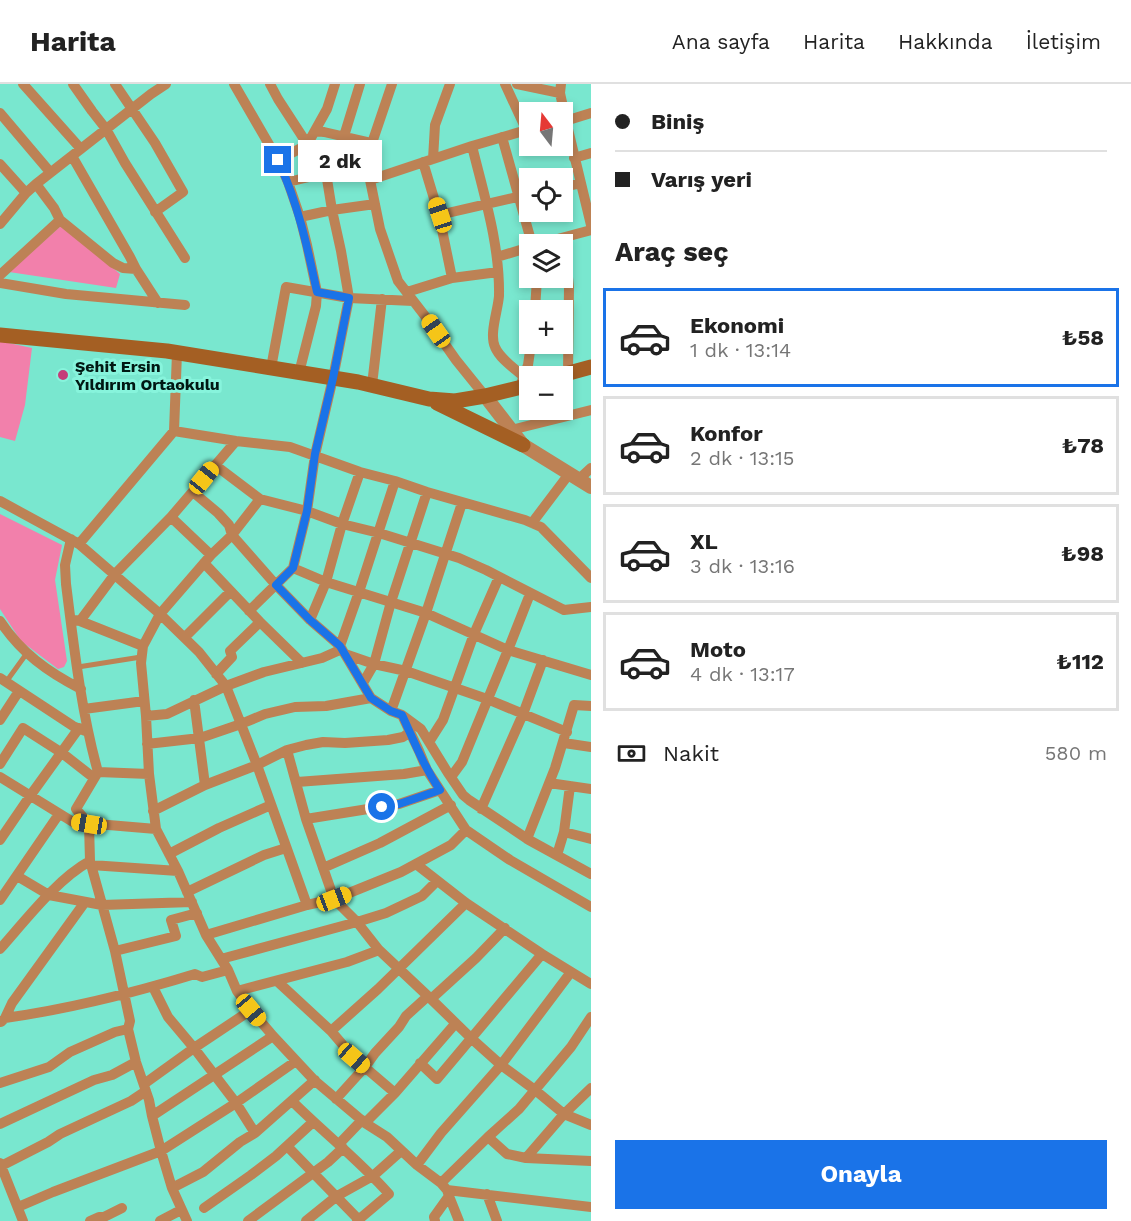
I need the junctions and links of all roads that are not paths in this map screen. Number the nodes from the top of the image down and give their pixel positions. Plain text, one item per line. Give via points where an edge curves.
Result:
1 (23, 84) edge
2 (73, 84) edge
3 (115, 84) edge
4 (166, 84) edge
5 (234, 84) edge
6 (270, 84) edge
7 (335, 84) edge
8 (360, 84) edge
9 (392, 84) edge
10 (450, 84) edge
11 (505, 84) edge
12 (517, 84) edge
13 (149, 89) edge
14 (560, 89) edge
15 (133, 109) junction
16 (519, 112) edge
17 (0, 113) edge
18 (591, 114) edge
19 (573, 119) edge
20 (106, 129) junction
21 (315, 131) junction
22 (519, 132) edge
23 (344, 137) junction
24 (502, 137) junction
25 (372, 143) junction
26 (307, 145) junction
27 (472, 146) junction
28 (77, 152) junction
29 (591, 153) edge
30 (573, 154) edge
31 (574, 158) junction
32 (278, 160) junction
33 (428, 160) junction
34 (0, 164) edge
35 (50, 172) junction
36 (329, 173) junction
37 (370, 176) junction
38 (288, 182) junction
39 (36, 184) junction
40 (585, 188) edge
41 (26, 193) junction
42 (518, 196) junction
43 (375, 204) junction
44 (486, 205) junction
45 (332, 210) junction
46 (155, 212) junction
47 (440, 215) junction
48 (300, 217) junction
49 (60, 220) junction
50 (0, 223) edge
51 (591, 225) edge
52 (591, 230) edge
53 (528, 234) edge
54 (573, 235) edge
55 (519, 250) edge
56 (497, 257) junction
57 (185, 258) dead end
58 (136, 269) junction
59 (498, 272) junction
60 (0, 275) edge
61 (452, 278) junction
62 (0, 283) edge
63 (569, 288) edge
64 (317, 292) junction
65 (410, 296) junction
66 (349, 298) junction
67 (382, 299) junction
68 (158, 303) junction
69 (185, 305) dead end
70 (2, 333) edge
71 (177, 353) junction
72 (564, 366) edge
73 (591, 367) edge
74 (271, 368) junction
75 (573, 372) edge
76 (299, 373) junction
77 (519, 377) edge
78 (333, 378) junction
79 (519, 385) edge
80 (372, 386) junction
81 (485, 396) junction
82 (429, 399) junction
83 (591, 410) edge
84 (511, 430) junction
85 (174, 431) junction
86 (236, 441) junction
87 (523, 445) junction
88 (315, 454) junction
89 (215, 465) junction
90 (591, 468) edge
91 (360, 472) junction
92 (573, 477) junction
93 (396, 481) junction
94 (591, 487) edge
95 (193, 492) junction
96 (427, 492) junction
97 (260, 499) junction
98 (0, 501) edge
99 (462, 503) junction
100 (307, 511) junction
101 (171, 517) junction
102 (342, 524) junction
103 (532, 524) junction
104 (379, 533) junction
105 (232, 536) junction
106 (75, 541) junction
107 (411, 543) junction
108 (444, 554) junction
109 (207, 559) junction
110 (293, 568) junction
111 (115, 574) junction
112 (499, 577) junction
113 (591, 578) edge
114 (326, 582) junction
115 (276, 585) junction
116 (230, 592) junction
117 (359, 592) junction
118 (530, 594) junction
119 (391, 602) junction
120 (591, 607) edge
121 (249, 611) junction
122 (426, 613) junction
123 (160, 614) junction
124 (75, 620) junction
125 (310, 620) junction
126 (0, 621) edge
127 (260, 622) junction
128 (474, 634) junction
129 (184, 638) junction
130 (342, 650) junction
131 (508, 650) junction
132 (142, 651) junction
133 (27, 653) junction
134 (543, 660) junction
135 (302, 663) junction
136 (374, 664) junction
137 (78, 667) junction
138 (406, 671) junction
139 (216, 674) junction
140 (591, 675) edge
141 (3, 680) edge
142 (363, 683) junction
143 (226, 686) junction
144 (455, 688) junction
145 (81, 689) junction
146 (19, 691) junction
147 (371, 698) junction
148 (488, 699) junction
149 (194, 700) junction
150 (144, 701) junction
151 (591, 706) edge
152 (84, 709) junction
153 (396, 713) junction
154 (523, 714) junction
155 (146, 716) junction
156 (0, 720) edge
157 (241, 724) junction
158 (84, 730) junction
159 (410, 732) junction
160 (565, 737) junction
161 (200, 738) junction
162 (429, 742) junction
163 (147, 744) junction
164 (591, 747) edge
165 (286, 750) junction
166 (62, 753) junction
167 (0, 764) edge
168 (257, 765) junction
169 (427, 770) junction
170 (149, 774) junction
171 (96, 775) junction
172 (0, 777) edge
173 (451, 777) junction
174 (297, 782) junction
175 (549, 783) junction
176 (205, 785) junction
177 (570, 786) junction
178 (591, 789) edge
179 (440, 790) junction
180 (30, 796) junction
181 (271, 804) junction
182 (451, 805) junction
183 (478, 807) junction
184 (153, 811) junction
185 (59, 814) junction
186 (306, 819) junction
187 (89, 824) junction
188 (464, 826) junction
189 (156, 829) junction
190 (564, 832) junction
191 (527, 838) junction
192 (591, 839) edge
193 (0, 840) edge
194 (286, 848) junction
195 (169, 854) junction
196 (557, 855) junction
197 (90, 863) junction
198 (416, 864) junction
199 (323, 868) junction
200 (178, 870) junction
201 (591, 874) edge
202 (16, 876) junction
203 (437, 881) junction
204 (187, 892) junction
205 (49, 895) junction
206 (334, 899) junction
207 (0, 900) edge
208 (85, 902) junction
209 (192, 902) junction
210 (466, 903) junction
211 (102, 904) junction
212 (307, 905) junction
213 (591, 907) edge
214 (196, 913) junction
215 (357, 922) junction
216 (505, 928) junction
217 (206, 935) junction
218 (0, 949) edge
219 (379, 950) junction
220 (115, 951) junction
221 (543, 954) junction
222 (221, 959) junction
223 (398, 969) junction
224 (228, 970) junction
225 (571, 972) junction
226 (277, 981) junction
227 (591, 984) edge
228 (153, 987) junction
229 (237, 992) junction
230 (124, 994) junction
231 (430, 998) junction
232 (251, 1010) junction
233 (591, 1017) edge
234 (3, 1020) edge
235 (455, 1024) junction
236 (128, 1029) junction
237 (331, 1031) junction
238 (273, 1036) junction
239 (471, 1039) junction
240 (194, 1048) junction
241 (296, 1061) junction
242 (136, 1062) junction
243 (420, 1063) junction
244 (501, 1065) junction
245 (365, 1067) junction
246 (215, 1075) junction
247 (315, 1080) junction
248 (0, 1083) edge
249 (145, 1088) junction
250 (591, 1088) edge
251 (535, 1090) junction
252 (395, 1093) junction
253 (336, 1099) junction
254 (292, 1101) junction
255 (236, 1103) junction
256 (564, 1114) junction
257 (152, 1116) junction
258 (364, 1121) junction
259 (313, 1122) junction
260 (0, 1124) edge
261 (591, 1125) edge
262 (255, 1133) junction
263 (488, 1137) junction
264 (287, 1146) junction
265 (341, 1146) junction
266 (161, 1151) junction
267 (401, 1151) junction
268 (526, 1158) junction
269 (591, 1161) edge
270 (1, 1164) edge
271 (417, 1165) junction
272 (314, 1173) junction
273 (373, 1176) junction
274 (172, 1188) junction
275 (446, 1190) junction
276 (487, 1194) junction
277 (337, 1196) junction
278 (18, 1207) junction
279 (591, 1207) edge
280 (122, 1208) dead end
281 (204, 1208) dead end
282 (181, 1209) junction
283 (358, 1220) edge
284 (23, 1221) edge
285 (90, 1221) edge
286 (160, 1221) edge
287 (187, 1221) edge
288 (248, 1221) edge
289 (306, 1221) edge
290 (435, 1221) edge
291 (459, 1221) edge
292 (497, 1221) edge

1 - 28 street
2 - 20 street
3 - 15 street
4 - 13 street
5 - 32 street
6 - 26 street
7 - 21 street
8 - 23 street
9 - 25 street
10 - 33 street via 435,125
11 - 16 street
12 - 14 street
13 - 15 street
15 - 20 street
15 - 46 street via 183,192
17 - 35 street
18 - 19 street
20 - 28 street
20 - 46 street
21 - 23 street
21 - 26 street
22 - 24 street
23 - 25 street
23 - 36 street
24 - 27 street
24 - 42 street
25 - 37 street
26 - 32 street
26 - 36 street
27 - 33 street
27 - 44 street
28 - 35 street
28 - 58 street
29 - 31 street
30 - 31 street
31 - 40 street
32 - 38 street
33 - 37 street
33 - 47 street
34 - 41 street
35 - 39 street
36 - 37 street
36 - 38 street
36 - 45 street
37 - 43 street
38 - 48 street
39 - 41 street
39 - 49 street
40 - 51 street
41 - 50 street
42 - 44 street
42 - 53 street
43 - 45 street
43 - 65 street via 392,266
44 - 47 street
44 - 56 street
45 - 48 street
45 - 66 street
46 - 57 street
47 - 61 street
48 - 64 street
49 - 58 street via 113,263
49 - 60 street
52 - 54 street
55 - 56 street
56 - 59 street
58 - 68 street
59 - 61 street
59 - 77 street via 495,348
61 - 65 street
62 - 68 street
63 - 72 street
64 - 66 street
64 - 74 street via 286,286
64 - 76 street
65 - 67 street
65 - 81 street
66 - 67 street
66 - 78 street
67 - 80 street
68 - 69 street
70 - 71 main road
71 - 74 main road
71 - 85 street
73 - 75 main road
74 - 76 main road
76 - 78 main road
78 - 80 main road
78 - 88 street
79 - 81 main road
80 - 82 main road
81 - 82 main road via 455,401
81 - 84 street
82 - 87 main road
83 - 84 street
84 - 87 street
85 - 86 street
85 - 106 street
86 - 88 street
86 - 89 street
87 - 92 street
88 - 91 street
88 - 100 street
89 - 95 street
89 - 97 street
90 - 92 street
91 - 93 street
91 - 102 street
92 - 94 street
92 - 103 street
93 - 96 street
93 - 104 street
95 - 101 street
95 - 105 street via 229,525
96 - 99 street
96 - 107 street
97 - 100 street
97 - 105 street
98 - 106 street
99 - 103 street
99 - 108 street
100 - 102 street
100 - 110 street
101 - 109 street
101 - 111 street
102 - 104 street
102 - 114 street
103 - 113 street via 541,527
104 - 107 street
104 - 117 street
105 - 109 street
105 - 115 street
106 - 111 street
106 - 124 street via 65,565
107 - 108 street
107 - 119 street
108 - 112 street
108 - 122 street
109 - 116 street
109 - 123 street
110 - 114 street
110 - 115 street
111 - 123 street
111 - 124 street
112 - 118 street
112 - 128 street
114 - 117 street
114 - 125 street
115 - 121 street
115 - 125 street
116 - 121 street
116 - 129 street
117 - 119 street
117 - 130 street
118 - 120 street via 564,610
118 - 131 street
119 - 122 street
119 - 136 street
121 - 127 street
122 - 128 street
122 - 138 street
123 - 129 street
123 - 132 street
124 - 132 street
124 - 137 street
125 - 130 street
126 - 133 street
127 - 135 street
127 - 139 street via 230,651 232,657
128 - 131 street
128 - 144 street
129 - 139 street
130 - 135 street
130 - 136 street
130 - 142 street
131 - 134 street
131 - 148 street
132 - 137 lane
132 - 150 street
133 - 141 lane
133 - 145 street via 56,676
134 - 140 street
134 - 154 street
135 - 143 street
136 - 138 street
136 - 142 street
137 - 145 street
138 - 144 street
138 - 153 street
139 - 143 street
141 - 146 street
142 - 147 street
143 - 149 street
143 - 157 street
144 - 148 street
144 - 162 street via 443,720
145 - 152 street
146 - 156 street
146 - 158 street
147 - 153 street
147 - 157 street via 326,706 296,706
148 - 154 street
148 - 173 street via 462,762
149 - 155 street via 167,714
149 - 161 street
150 - 152 street
150 - 155 street
151 - 160 street via 574,705
152 - 158 street
153 - 159 street
153 - 162 street via 421,729
154 - 160 street
154 - 183 street
155 - 163 street
157 - 161 street
157 - 168 street
158 - 166 street
158 - 171 street
159 - 165 street via 388,740 323,742
159 - 169 street
160 - 164 street
160 - 175 street
161 - 163 street
161 - 176 street
162 - 173 street
163 - 170 street
165 - 168 street
165 - 174 street
166 - 167 street via 23,728
166 - 171 street
166 - 180 street
168 - 176 street
168 - 181 street
169 - 174 street
169 - 179 street
170 - 171 street
170 - 184 street
171 - 187 street via 76,809
172 - 180 street
173 - 183 street via 463,795
174 - 186 street
175 - 177 street
175 - 191 street
176 - 184 street
177 - 178 street
177 - 190 street
179 - 182 street
179 - 186 street via 399,804
180 - 185 street
180 - 193 street
181 - 194 street
181 - 195 street
182 - 188 street
182 - 199 street
183 - 188 street
183 - 191 street
184 - 189 street
185 - 187 street
185 - 202 street
186 - 199 street
187 - 189 street
187 - 197 street
188 - 198 street via 451,845
188 - 213 street via 510,860
189 - 195 street
190 - 192 street
190 - 196 street
191 - 196 street
194 - 204 street
194 - 212 street
195 - 200 street
196 - 201 street
197 - 200 street
197 - 205 street via 80,866
197 - 211 street
198 - 203 street
198 - 206 street
199 - 206 street
200 - 204 street
202 - 205 street
202 - 207 street
203 - 210 street
203 - 215 street via 422,896
204 - 209 street
205 - 208 street
205 - 218 street
206 - 212 street
206 - 215 street
208 - 211 street
208 - 234 street
209 - 211 street
209 - 214 street
210 - 216 street
210 - 223 street
211 - 220 street
212 - 217 street
214 - 217 street
214 - 220 street via 171,920 176,936
215 - 219 street
215 - 222 street
216 - 221 street
216 - 231 street
217 - 222 street
219 - 223 street
219 - 226 street
220 - 230 street
221 - 225 street
221 - 239 street
222 - 224 street
223 - 231 street
223 - 237 street
224 - 228 street
224 - 229 street
225 - 227 street
225 - 244 street
226 - 229 street
226 - 237 street
228 - 230 street
228 - 240 street via 168,1017
229 - 232 street
230 - 234 street
230 - 236 street
231 - 235 street
231 - 245 street via 406,1016
232 - 238 street
232 - 240 street
233 - 251 street
235 - 239 street
235 - 243 street
236 - 242 street
236 - 248 street via 70,1052 49,1067
237 - 245 street
238 - 241 street
238 - 246 street
239 - 243 street via 437,1079
239 - 244 street
240 - 246 street
240 - 249 street
241 - 247 street
241 - 255 street
242 - 249 street
242 - 260 street
243 - 252 street
244 - 251 street
244 - 271 street
245 - 252 street
245 - 253 street
246 - 255 street
246 - 257 street
247 - 253 street
247 - 254 street
249 - 257 street
249 - 270 street via 131,1101
250 - 256 street
251 - 256 street
251 - 263 street
252 - 258 street
253 - 258 street
254 - 259 street
254 - 262 street
255 - 262 street
255 - 266 street
256 - 261 street
256 - 268 street
257 - 266 street
258 - 265 street
258 - 267 street
259 - 264 street
259 - 265 street
262 - 274 street via 203,1172
263 - 268 street via 507,1154
263 - 275 street
264 - 272 street
264 - 281 street
265 - 272 street
265 - 273 street
266 - 274 street
266 - 278 street
267 - 271 street
267 - 273 street
268 - 269 street
270 - 278 street
271 - 275 street
272 - 277 street
272 - 288 street
273 - 277 street
273 - 283 street via 388,1194
274 - 282 street
275 - 276 street
275 - 290 street
275 - 291 street
276 - 279 street
276 - 292 street
277 - 283 street
277 - 289 street
278 - 284 street
280 - 285 street
282 - 286 street
282 - 287 street

